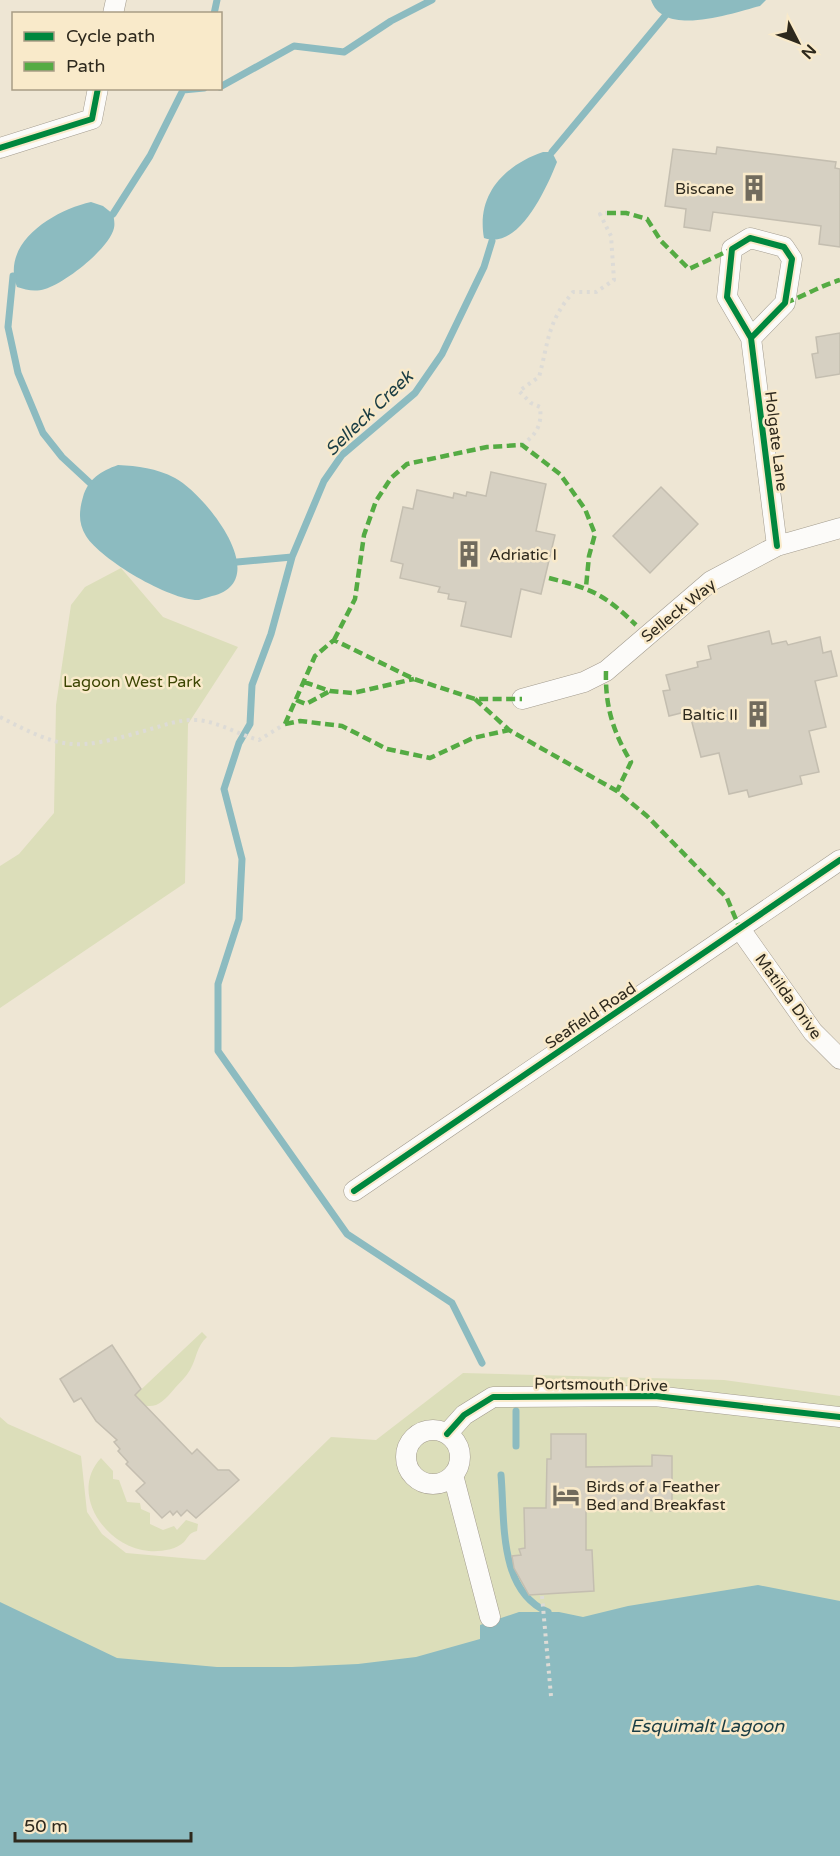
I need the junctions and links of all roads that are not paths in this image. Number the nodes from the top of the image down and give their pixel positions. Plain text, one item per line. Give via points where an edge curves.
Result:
1 (98, 90) edge
2 (0, 148) edge
3 (751, 338) junction
4 (840, 528) edge
5 (777, 546) junction
6 (522, 699) dead end
7 (840, 860) edge
8 (740, 929) junction
9 (840, 1059) edge
10 (354, 1191) dead end
11 (840, 1417) edge
12 (447, 1434) junction
13 (453, 1475) junction
14 (490, 1617) dead end

1 - 2 street via 92,119
3 - 3 street, Holgate Lane via 785,303 792,259 784,247 750,238 732,249 727,297
3 - 5 street, Holgate Lane
4 - 5 street, Selleck Way
5 - 6 street, Selleck Way via 711,580 606,671 584,682
7 - 8 street, Seafield Road
8 - 9 street, Matilda Drive via 813,1032
8 - 10 street, Seafield Road
11 - 12 street, Portsmouth Drive via 655,1396 493,1397 464,1415
12 - 13 street via 460,1453
12 - 13 street via 433,1430 420,1434 410,1444 406,1458 414,1477 427,1484 441,1483
13 - 14 street

